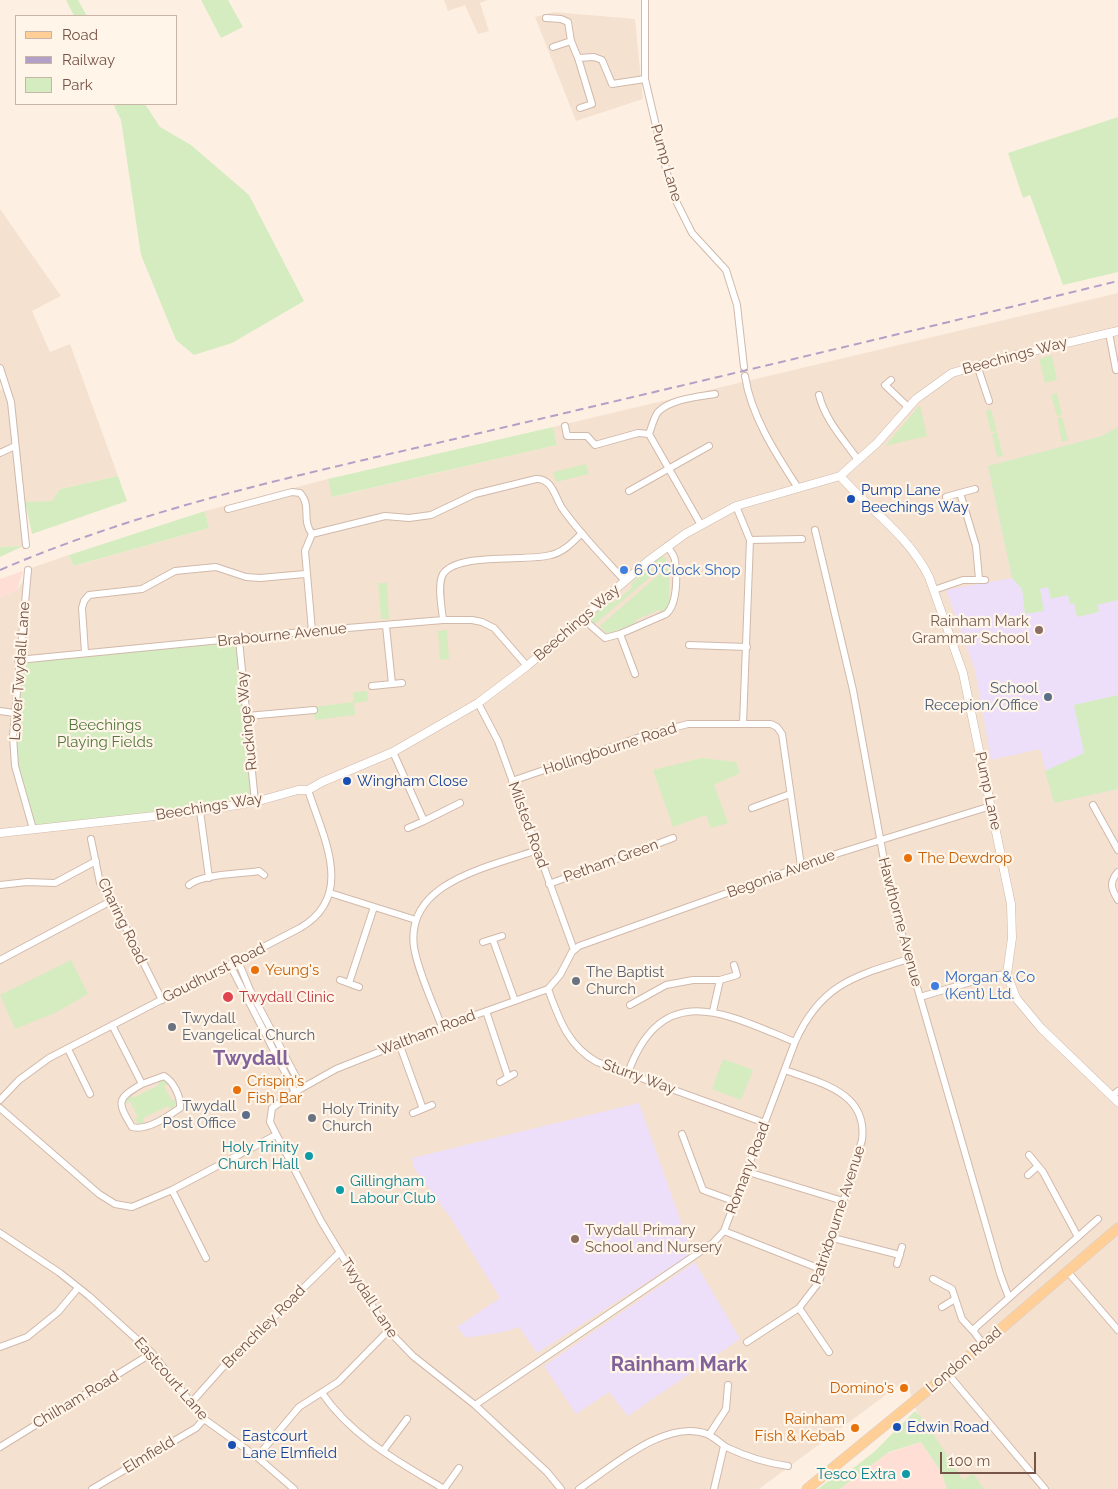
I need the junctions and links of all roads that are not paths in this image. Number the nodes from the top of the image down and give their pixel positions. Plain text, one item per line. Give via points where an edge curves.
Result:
1 (645, 0) edge
2 (546, 18) dead end
3 (570, 40) junction
4 (553, 47) dead end
5 (578, 58) junction
6 (645, 78) junction
7 (580, 108) dead end
8 (1118, 331) edge
9 (1108, 333) junction
10 (977, 365) junction
11 (0, 368) edge
12 (744, 368) dead end
13 (1116, 370) dead end
14 (745, 376) dead end
15 (891, 380) dead end
16 (715, 394) dead end
17 (819, 395) dead end
18 (989, 401) dead end
19 (908, 407) junction
20 (566, 426) dead end
21 (649, 434) junction
22 (16, 446) junction
23 (709, 446) dead end
24 (0, 452) edge
25 (858, 460) junction
26 (668, 468) junction
27 (840, 476) junction
28 (798, 488) junction
29 (976, 489) dead end
30 (629, 491) dead end
31 (960, 493) junction
32 (946, 497) dead end
33 (736, 506) junction
34 (228, 509) dead end
35 (701, 525) junction
36 (815, 530) dead end
37 (582, 533) junction
38 (312, 534) junction
39 (817, 539) junction
40 (750, 540) junction
41 (26, 545) dead end
42 (667, 546) junction
43 (28, 570) dead end
44 (305, 574) junction
45 (625, 581) junction
46 (934, 590) junction
47 (582, 618) junction
48 (443, 620) junction
49 (386, 626) junction
50 (312, 631) junction
51 (620, 634) junction
52 (239, 640) junction
53 (690, 645) dead end
54 (747, 647) junction
55 (85, 653) junction
56 (18, 660) junction
57 (527, 666) junction
58 (635, 674) dead end
59 (402, 683) dead end
60 (392, 684) junction
61 (372, 686) dead end
62 (478, 703) junction
63 (314, 710) dead end
64 (0, 711) edge
65 (14, 714) junction
66 (246, 716) junction
67 (744, 724) junction
68 (392, 752) junction
69 (512, 780) junction
70 (308, 790) junction
71 (790, 794) junction
72 (255, 802) junction
73 (460, 804) dead end
74 (1093, 805) dead end
75 (991, 806) junction
76 (752, 808) dead end
77 (200, 811) junction
78 (424, 821) junction
79 (408, 828) dead end
80 (33, 830) junction
81 (0, 833) edge
82 (673, 838) dead end
83 (91, 839) dead end
84 (880, 841) junction
85 (537, 850) junction
86 (1118, 850) edge
87 (96, 861) junction
88 (801, 866) junction
89 (1118, 872) edge
90 (264, 875) dead end
91 (209, 878) junction
92 (549, 884) junction
93 (0, 885) edge
94 (190, 885) dead end
95 (330, 893) junction
96 (1118, 900) edge
97 (110, 901) junction
98 (374, 908) junction
99 (416, 920) junction
100 (502, 936) dead end
101 (492, 940) junction
102 (483, 942) dead end
103 (574, 950) junction
104 (909, 959) junction
105 (0, 960) edge
106 (238, 960) junction
107 (230, 965) junction
108 (734, 965) dead end
109 (1007, 974) junction
110 (340, 980) dead end
111 (720, 980) junction
112 (349, 983) junction
113 (359, 987) dead end
114 (548, 989) junction
115 (920, 997) junction
116 (162, 1000) junction
117 (515, 1001) junction
118 (630, 1005) dead end
119 (486, 1011) junction
120 (713, 1012) junction
121 (112, 1025) junction
122 (442, 1027) junction
123 (795, 1042) junction
124 (399, 1043) junction
125 (68, 1049) junction
126 (785, 1070) junction
127 (628, 1073) junction
128 (500, 1082) dead end
129 (142, 1084) junction
130 (302, 1088) junction
131 (295, 1092) junction
132 (90, 1094) dead end
133 (1116, 1096) edge
134 (0, 1100) edge
135 (432, 1105) dead end
136 (0, 1108) edge
137 (423, 1109) junction
138 (270, 1111) joint
139 (413, 1113) dead end
140 (765, 1124) junction
141 (682, 1134) dead end
142 (276, 1135) junction
143 (1029, 1155) dead end
144 (1038, 1166) junction
145 (748, 1172) junction
146 (1028, 1175) dead end
147 (172, 1190) junction
148 (843, 1201) junction
149 (736, 1202) junction
150 (1098, 1219) dead end
151 (1118, 1228) edge
152 (724, 1231) junction
153 (0, 1233) edge
154 (1078, 1237) junction
155 (832, 1238) junction
156 (902, 1247) dead end
157 (340, 1252) junction
158 (900, 1255) junction
159 (206, 1258) dead end
160 (898, 1264) dead end
161 (823, 1270) junction
162 (1067, 1270) junction
163 (933, 1279) dead end
164 (78, 1288) junction
165 (1009, 1298) junction
166 (955, 1299) junction
167 (942, 1307) dead end
168 (800, 1308) junction
169 (1118, 1330) edge
170 (388, 1331) junction
171 (973, 1331) junction
172 (747, 1342) dead end
173 (983, 1344) junction
174 (0, 1347) edge
175 (829, 1352) dead end
176 (152, 1353) junction
177 (948, 1374) junction
178 (728, 1385) dead end
179 (322, 1393) junction
180 (190, 1404) junction
181 (474, 1404) junction
182 (204, 1419) junction
183 (407, 1419) dead end
184 (709, 1435) junction
185 (724, 1446) junction
186 (0, 1447) edge
187 (383, 1451) junction
188 (257, 1457) junction
189 (788, 1466) dead end
190 (459, 1468) dead end
191 (291, 1488) edge
192 (447, 1488) edge
193 (92, 1489) edge
194 (561, 1489) edge
195 (579, 1489) edge
196 (714, 1489) edge
197 (807, 1489) edge
198 (1045, 1489) edge

1 - 6 street, Pump Lane
2 - 3 street via 568,22
3 - 4 street
3 - 5 street
5 - 6 street via 602,60 612,84
5 - 7 street via 592,104
6 - 12 street, Pump Lane via 675,199 692,233 726,270 733,287
8 - 9 street, Beechings Way
9 - 10 street, Beechings Way
9 - 13 street
10 - 18 street
10 - 19 street, Beechings Way via 938,381
11 - 22 street via 11,402
14 - 28 street via 748,392 768,438
15 - 19 street via 885,385
16 - 21 street via 677,402 663,409 656,415
17 - 25 street via 830,420
19 - 25 street, Beechings Way
20 - 21 street via 567,436 587,436 595,445 638,433
21 - 26 street
22 - 24 street
22 - 41 street
23 - 26 street
25 - 27 street, Beechings Way
26 - 30 street
26 - 35 street
27 - 28 street, Beechings Way
27 - 46 street, Pump Lane via 913,550
28 - 33 street, Beechings Way
29 - 31 street
31 - 32 street
31 - 46 street via 982,579 963,580
33 - 35 street, Beechings Way
33 - 40 street
34 - 38 street via 292,492 300,493 305,499 306,522
35 - 42 street, Beechings Way
36 - 39 street, Hawthorne Avenue
37 - 38 street via 558,502 551,486 540,479 479,493 431,515 409,518 385,516
37 - 45 street
37 - 48 street via 553,555 488,558 447,570 441,584
38 - 44 street via 305,551
39 - 40 street
39 - 84 street, Hawthorne Avenue via 853,690
40 - 54 street
42 - 45 street, Beechings Way
42 - 51 street via 675,559 675,602 672,609
43 - 56 street, Lower Twydall Lane
44 - 50 street
44 - 55 street via 246,577 216,567 175,571 142,589 89,595 82,608
45 - 47 street, Beechings Way
46 - 75 street, Pump Lane via 963,673
47 - 51 street via 604,638
47 - 57 street, Beechings Way
48 - 49 street, Brabourne Avenue
48 - 57 street, Brabourne Avenue via 482,622 501,635
49 - 50 street, Brabourne Avenue
49 - 60 street
50 - 52 street, Brabourne Avenue
51 - 58 street
52 - 55 street, Brabourne Avenue
52 - 66 street, Ruckinge Way
53 - 54 street
54 - 67 street
55 - 56 street, Brabourne Avenue
56 - 65 street, Lower Twydall Lane
57 - 62 street, Beechings Way
59 - 60 street
60 - 61 street
62 - 68 street, Beechings Way
62 - 69 street, Milsted Road via 493,729
63 - 66 street
64 - 65 street
65 - 80 street, Lower Twydall Lane via 15,766
66 - 72 street, Ruckinge Way
67 - 69 street, Hollingbourne Road via 688,724 646,734
67 - 71 street, Hollingbourne Road via 771,724 780,731
68 - 70 street, Beechings Way
68 - 78 street
69 - 85 street, Milsted Road
70 - 72 street, Beechings Way
70 - 95 street, Goudhurst Road via 332,868
71 - 76 street
71 - 88 street, Hollingbourne Road
72 - 77 street, Beechings Way
73 - 78 street
74 - 86 street
75 - 84 street, Begonia Avenue
75 - 109 street, Pump Lane via 1012,910 1011,958
77 - 80 street, Beechings Way
77 - 91 street
78 - 79 street
80 - 81 street, Beechings Way
82 - 92 street, Petham Green
83 - 87 street, Charing Road
84 - 88 street, Begonia Avenue
84 - 104 street, Hawthorne Avenue via 888,889
85 - 92 street, Milsted Road
85 - 99 street via 448,883 434,893
87 - 93 street via 55,882
87 - 97 street, Charing Road via 100,883
88 - 103 street, Begonia Avenue
89 - 96 street via 1111,886
90 - 91 street via 259,872
91 - 94 street
92 - 103 street, Milsted Road
95 - 98 street
95 - 106 street, Goudhurst Road via 309,922
97 - 105 street
97 - 116 street, Charing Road via 122,918
98 - 99 street
98 - 112 street
99 - 122 street via 415,948
100 - 101 street
101 - 102 street
101 - 117 street
103 - 114 street
104 - 115 street, Hawthorne Avenue
104 - 123 street, Romany Road via 855,976 834,988 808,1015
106 - 107 street, Goudhurst Road
106 - 130 street via 250,990
107 - 116 street, Goudhurst Road
107 - 131 street
108 - 111 street via 737,975
109 - 115 street
109 - 133 street via 1016,998 1029,1016
110 - 112 street
111 - 118 street via 666,985
111 - 120 street
112 - 113 street
114 - 117 street, Waltham Road
114 - 127 street, Sturry Way via 564,1030 576,1047 597,1062
115 - 165 street, Hawthorne Avenue
116 - 121 street, Goudhurst Road
117 - 119 street, Waltham Road
119 - 122 street, Waltham Road
119 - 128 street via 511,1076
120 - 123 street
120 - 127 street via 694,1010 661,1023 642,1042
121 - 125 street, Goudhurst Road
121 - 129 street
122 - 124 street, Waltham Road
123 - 126 street, Romany Road
124 - 130 street, Waltham Road via 336,1069
124 - 137 street
125 - 132 street
125 - 134 street, Goudhurst Road via 33,1068
126 - 140 street, Romany Road
126 - 148 street, Patrixbourne Avenue via 832,1088 846,1096 858,1110 862,1140
127 - 140 street, Sturry Way
129 - 129 street via 159,1076 170,1079 179,1097 180,1108 139,1129 132,1127 120,1100
130 - 131 street, Waltham Road
131 - 138 street, Waltham Road
135 - 137 street
136 - 147 street via 114,1204 132,1207
137 - 139 street
138 - 142 street, Twydall Lane via 270,1122
140 - 145 street, Romany Road
141 - 149 street via 703,1190
142 - 147 street
142 - 157 street, Twydall Lane
143 - 144 street
144 - 146 street
144 - 154 street
145 - 148 street
145 - 149 street, Romany Road
147 - 159 street
148 - 155 street, Patrixbourne Avenue
149 - 152 street, Romany Road
150 - 154 street
151 - 162 main road, London Road
152 - 161 street
152 - 181 street, Romany Road via 706,1249
153 - 164 street, Eastcourt Lane
154 - 165 street
155 - 158 street
155 - 161 street, Patrixbourne Avenue
156 - 158 street
157 - 170 street, Twydall Lane
157 - 180 street, Brenchley Road via 223,1367
158 - 160 street
161 - 168 street, Patrixbourne Avenue via 820,1282
162 - 169 street
162 - 173 main road, London Road
163 - 166 street via 952,1288
164 - 174 street via 58,1312 27,1337
164 - 176 street, Eastcourt Lane
165 - 171 street
166 - 167 street
166 - 171 street via 963,1321
168 - 172 street, Patrixbourne Avenue
168 - 175 street
170 - 179 street via 348,1374
170 - 181 street, Twydall Lane via 413,1356
171 - 173 street
173 - 177 main road, London Road
176 - 180 street, Eastcourt Lane
176 - 186 street, Chilham Road
177 - 197 main road, London Road
177 - 198 street
178 - 184 street via 726,1409
179 - 187 street via 360,1436
179 - 188 street via 299,1407
180 - 182 street, Eastcourt Lane
181 - 194 street, Twydall Lane
182 - 188 street, Eastcourt Lane
182 - 193 street, Elmfield via 196,1428
183 - 187 street
184 - 185 street
184 - 195 street via 686,1430 664,1435
185 - 189 street via 762,1462
185 - 196 street
187 - 192 street
188 - 191 street, Eastcourt Lane
190 - 192 street

